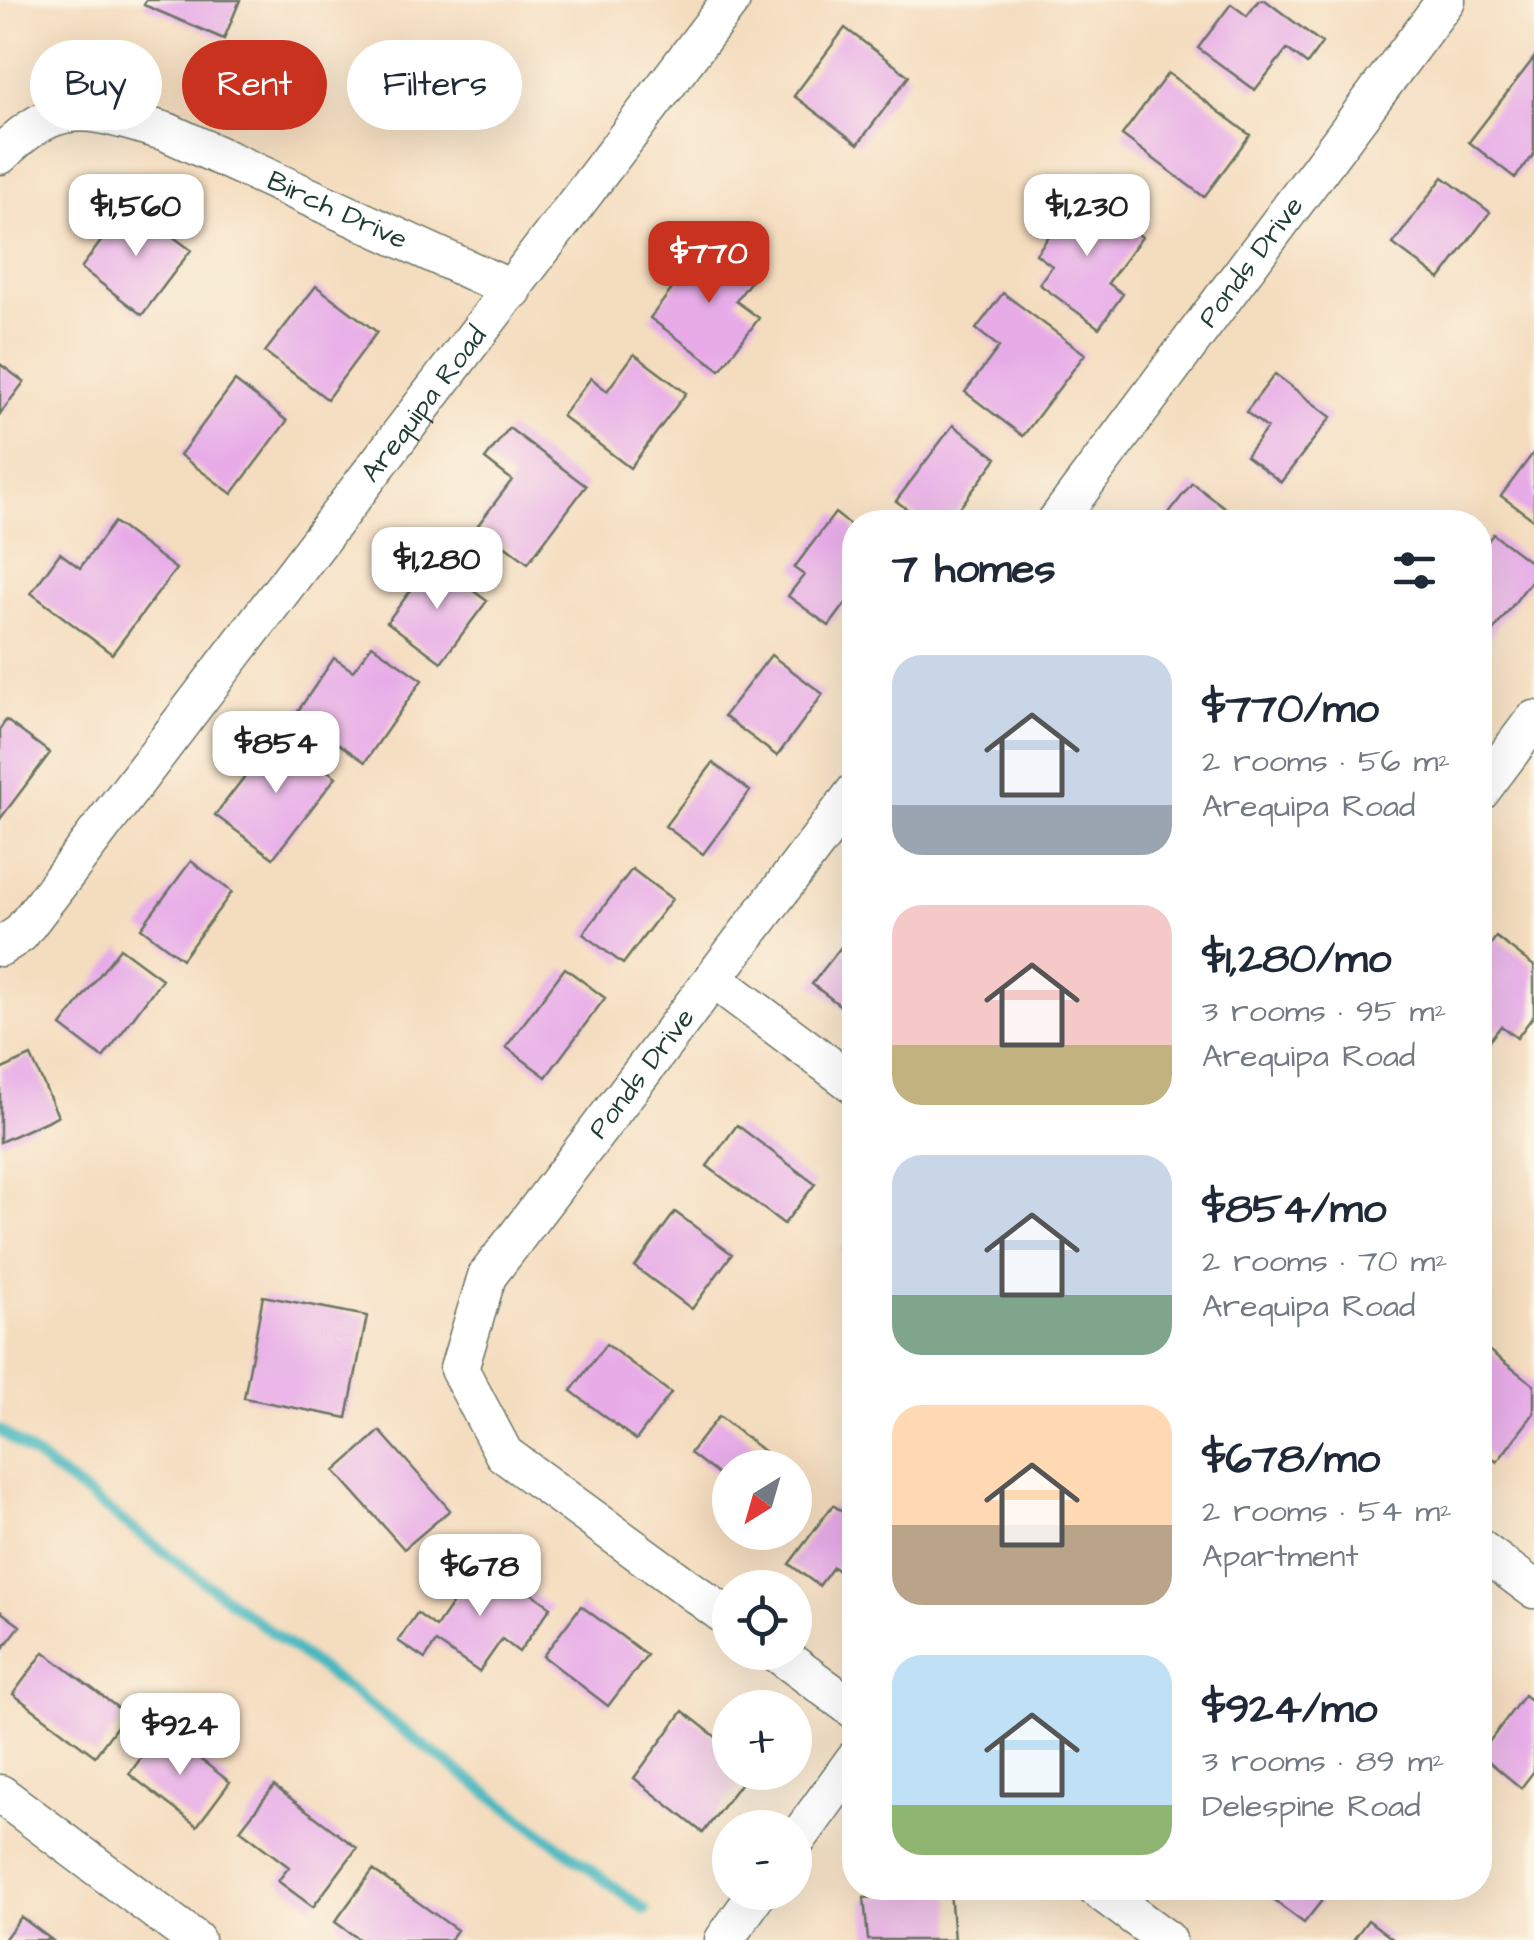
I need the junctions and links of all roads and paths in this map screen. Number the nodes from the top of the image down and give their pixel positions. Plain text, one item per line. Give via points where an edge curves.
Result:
1 (731, 0) edge
2 (1446, 0) edge
3 (0, 155) edge
4 (513, 290) junction
5 (1065, 510) edge
6 (1534, 720) edge
7 (1492, 776) edge
8 (842, 809) edge
9 (0, 947) edge
10 (714, 980) junction
11 (842, 1076) edge
12 (1492, 1554) edge
13 (1527, 1570) edge
14 (712, 1606) edge
15 (801, 1670) edge
16 (842, 1700) edge
17 (842, 1777) edge
18 (0, 1794) edge
19 (812, 1818) edge
20 (1112, 1900) edge
21 (745, 1910) edge
22 (196, 1940) edge
23 (724, 1940) edge
24 (1167, 1940) edge

1 - 4 street, Arequipa Road
2 - 5 street, Ponds Drive
3 - 4 street, Birch Drive via 64,110 108,115 167,132
4 - 9 street, Arequipa Road via 20,934
6 - 7 street
8 - 10 street, Ponds Drive
10 - 11 street
10 - 14 street, Ponds Drive via 487,1276 459,1369 504,1454
12 - 13 street
15 - 16 street
17 - 19 street
18 - 22 street
20 - 24 street
21 - 23 street

